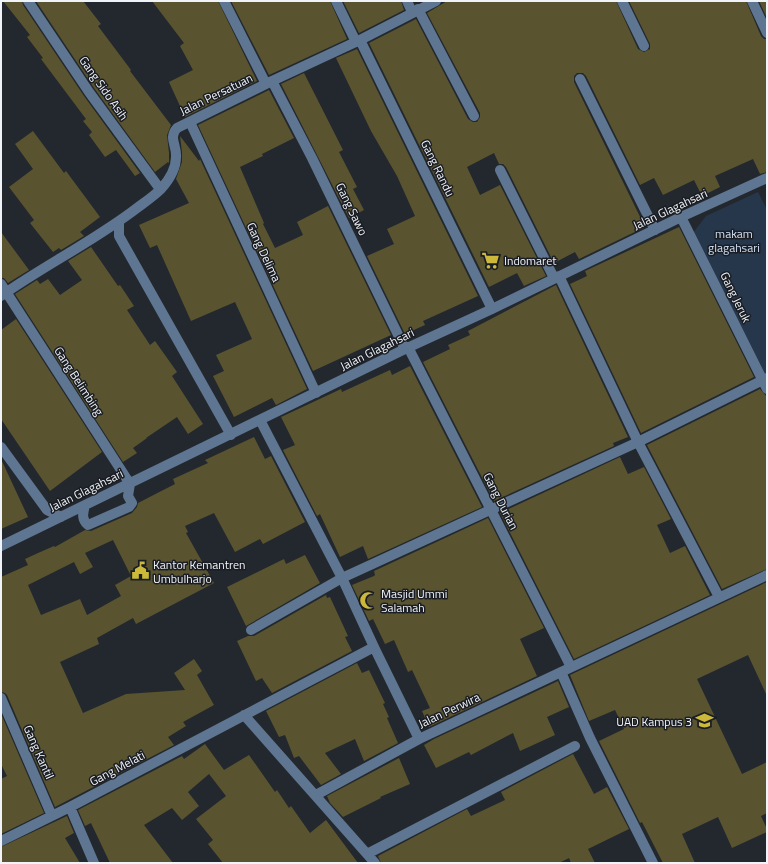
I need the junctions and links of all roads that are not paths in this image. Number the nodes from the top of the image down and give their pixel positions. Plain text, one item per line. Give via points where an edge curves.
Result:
1 (28, 1) edge
2 (224, 1) edge
3 (336, 1) edge
4 (407, 1) edge
5 (436, 1) edge
6 (622, 1) edge
7 (752, 1) edge
8 (415, 11) junction
9 (767, 33) edge
10 (358, 41) junction
11 (644, 46) dead end
12 (580, 79) dead end
13 (269, 83) junction
14 (474, 116) dead end
15 (190, 122) junction
16 (500, 170) dead end
17 (767, 178) edge
18 (160, 189) junction
19 (681, 217) junction
20 (119, 222) junction
21 (655, 230) junction
22 (556, 277) junction
23 (3, 291) edge
24 (492, 309) junction
25 (407, 348) junction
26 (765, 383) edge
27 (316, 393) junction
28 (260, 420) junction
29 (231, 435) junction
30 (638, 442) junction
31 (1, 447) edge
32 (130, 484) junction
33 (85, 506) junction
34 (491, 510) junction
35 (61, 517) junction
36 (1, 546) edge
37 (767, 575) edge
38 (342, 578) junction
39 (719, 597) junction
40 (251, 630) dead end
41 (374, 647) junction
42 (571, 667) junction
43 (561, 672) junction
44 (1, 698) edge
45 (244, 715) junction
46 (420, 738) junction
47 (575, 746) dead end
48 (316, 795) junction
49 (70, 807) junction
50 (52, 816) junction
51 (1, 841) edge
52 (367, 854) junction
53 (94, 863) edge
54 (375, 863) edge
55 (653, 863) edge

1 - 18 street, Gang Sido Asih via 89,92
2 - 13 street, Gang Sawo
3 - 10 street, Gang Randu
4 - 8 street
5 - 8 street, Jalan Persatuan
6 - 11 street
7 - 9 street
8 - 10 street, Jalan Persatuan
8 - 14 street
10 - 13 street, Jalan Persatuan
10 - 24 street, Gang Randu
12 - 21 street
13 - 15 street, Jalan Persatuan
13 - 25 street, Gang Sawo via 312,158
15 - 18 street, Jalan Persatuan via 177,128 173,133 176,149 174,168
15 - 27 street, Gang Delima
16 - 22 street
17 - 19 street, Jalan Glagahsari
18 - 20 street, Jalan Persatuan
19 - 21 street, Jalan Glagahsari
19 - 26 street, Gang Jeruk
20 - 23 street, Jalan Persatuan
20 - 29 street via 119,236
21 - 22 street, Jalan Glagahsari
22 - 24 street, Jalan Glagahsari
22 - 30 street
23 - 32 street, Gang Belimbing
24 - 25 street, Jalan Glagahsari
25 - 27 street, Jalan Glagahsari
25 - 34 street, Gang Durian
26 - 30 street
27 - 28 street, Jalan Glagahsari
28 - 29 street, Jalan Glagahsari
28 - 38 street, Jalan Perwira
29 - 32 street, Jalan Glagahsari
30 - 34 street
30 - 39 street
31 - 35 street via 47,510
32 - 33 street, Jalan Glagahsari
32 - 33 street via 128,496 132,503 129,507 88,525 82,516
33 - 35 street, Jalan Glagahsari
34 - 38 street
34 - 42 street, Gang Durian
35 - 36 street, Jalan Glagahsari
37 - 39 street, Jalan Perwira
38 - 40 street
38 - 41 street, Jalan Perwira
39 - 42 street, Jalan Perwira
41 - 45 street, Gang Melati
41 - 46 street, Jalan Perwira
42 - 43 street, Jalan Perwira
43 - 46 street, Jalan Perwira
43 - 55 street via 590,738
44 - 50 street, Gang Kantil
45 - 48 street
45 - 49 street, Gang Melati
46 - 48 street
47 - 52 street
48 - 52 street
49 - 50 street, Gang Melati
49 - 53 street
50 - 51 street, Gang Melati
52 - 54 street

